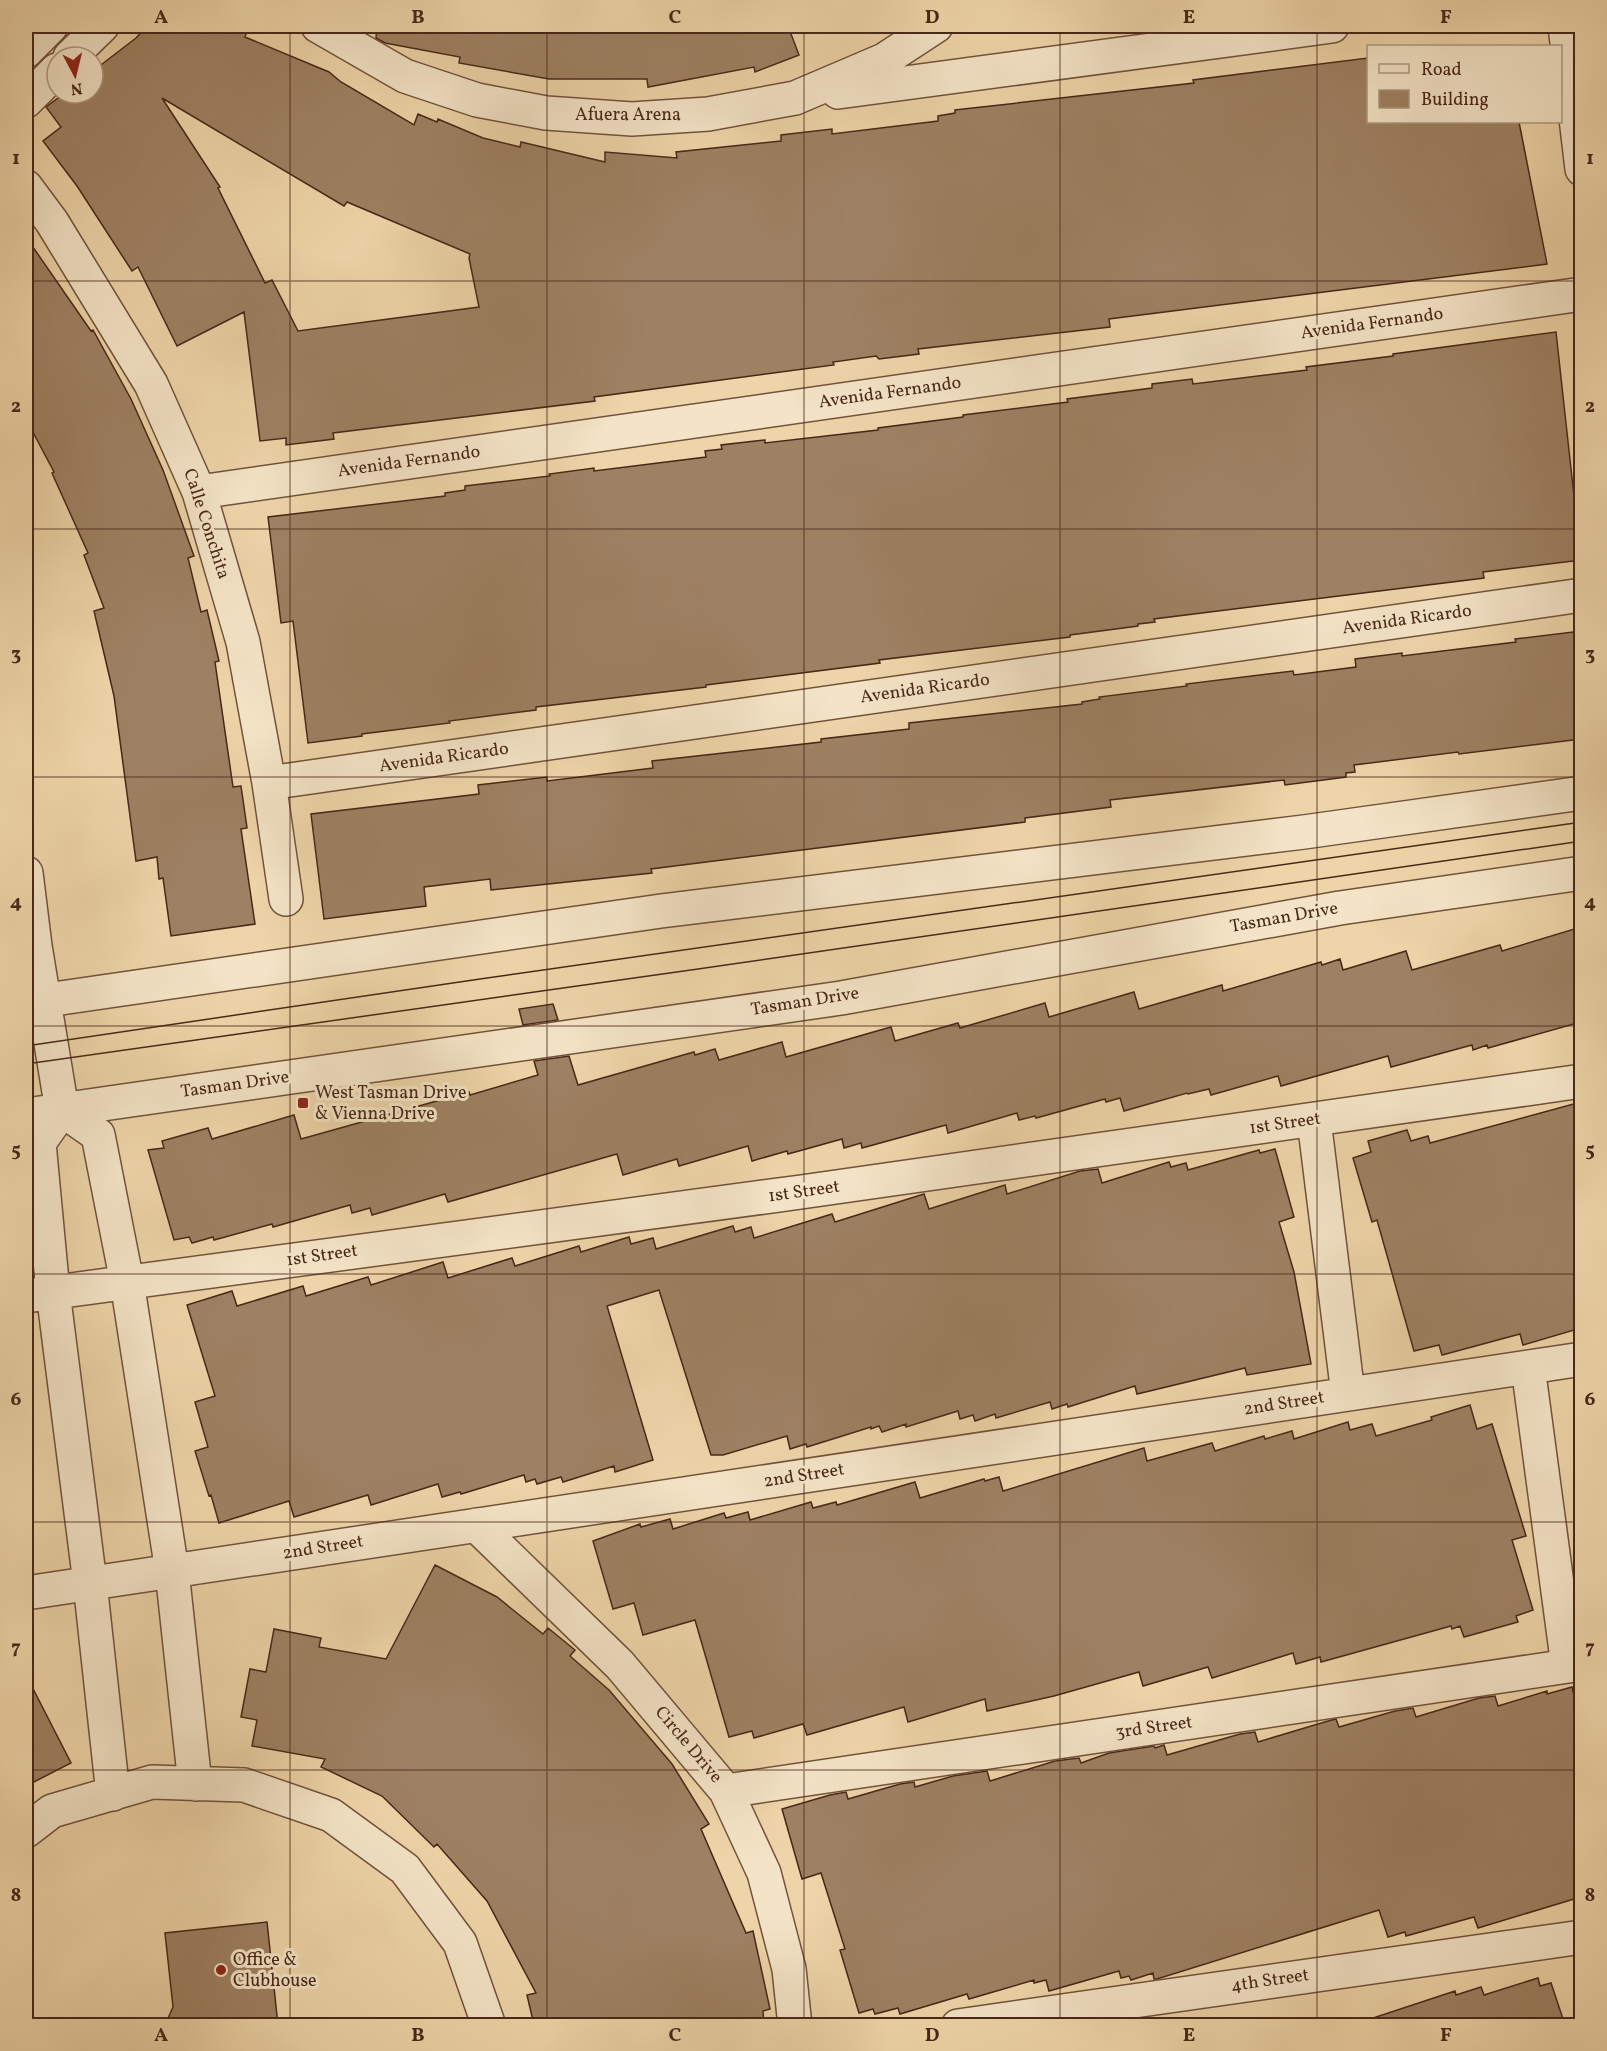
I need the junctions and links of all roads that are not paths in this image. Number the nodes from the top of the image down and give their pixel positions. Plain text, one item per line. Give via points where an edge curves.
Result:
1 (51, 26) edge
2 (102, 26) edge
3 (318, 26) edge
4 (936, 26) edge
5 (1332, 26) edge
6 (1565, 26) edge
7 (82, 45) edge
8 (26, 51) edge
9 (45, 82) edge
10 (795, 98) junction
11 (26, 101) edge
12 (1581, 169) edge
13 (26, 187) edge
14 (1581, 294) edge
15 (199, 492) junction
16 (1581, 595) edge
17 (269, 783) junction
18 (1581, 793) edge
19 (26, 873) edge
20 (1581, 873) edge
21 (286, 899) dead end
22 (35, 1001) edge
23 (1581, 1081) edge
24 (62, 1110) junction
25 (26, 1115) edge
26 (1314, 1120) junction
27 (127, 1282) junction
28 (39, 1294) edge
29 (1581, 1359) edge
30 (1528, 1367) junction
31 (1348, 1394) junction
32 (476, 1526) junction
33 (172, 1571) junction
34 (90, 1583) junction
35 (26, 1593) edge
36 (1575, 1665) edge
37 (195, 1784) junction
38 (726, 1791) junction
39 (113, 1794) junction
40 (26, 1831) edge
41 (1580, 1947) edge
42 (489, 2025) edge
43 (795, 2025) edge
44 (958, 2025) edge

1 - 8 street
2 - 7 street
3 - 10 street, Afuera Arena via 405,76 477,100 546,113 632,118 708,114
4 - 10 street, Afuera Arena via 885,60
5 - 10 street
6 - 12 street
9 - 11 street
13 - 15 street, Calle Conchita via 52,222 150,384
14 - 15 street, Avenida Fernando
15 - 17 street, Calle Conchita via 243,642
16 - 17 street, Avenida Ricardo
17 - 21 street, Calle Conchita
18 - 22 street via 1304,832 661,911
19 - 22 street
20 - 24 street, Tasman Drive via 1340,908 841,998
22 - 24 street
23 - 26 street, 1st Street
24 - 25 street, Tasman Drive
24 - 27 street via 98,1135
24 - 28 street via 39,1143
26 - 27 street, 1st Street
26 - 31 street
27 - 28 street, 1st Street
27 - 33 street
28 - 34 street
29 - 30 street, 2nd Street
30 - 31 street, 2nd Street
30 - 36 street
31 - 32 street, 2nd Street
32 - 33 street, 2nd Street
32 - 38 street, Circle Drive via 620,1665
33 - 34 street, 2nd Street
33 - 37 street
34 - 35 street, 2nd Street
34 - 39 street
36 - 38 street, 3rd Street
37 - 39 street via 152,1782
37 - 42 street via 244,1785 331,1815 405,1869 460,1943
38 - 43 street, Circle Drive via 764,1873 789,1970
39 - 40 street via 52,1811
41 - 44 street, 4th Street

